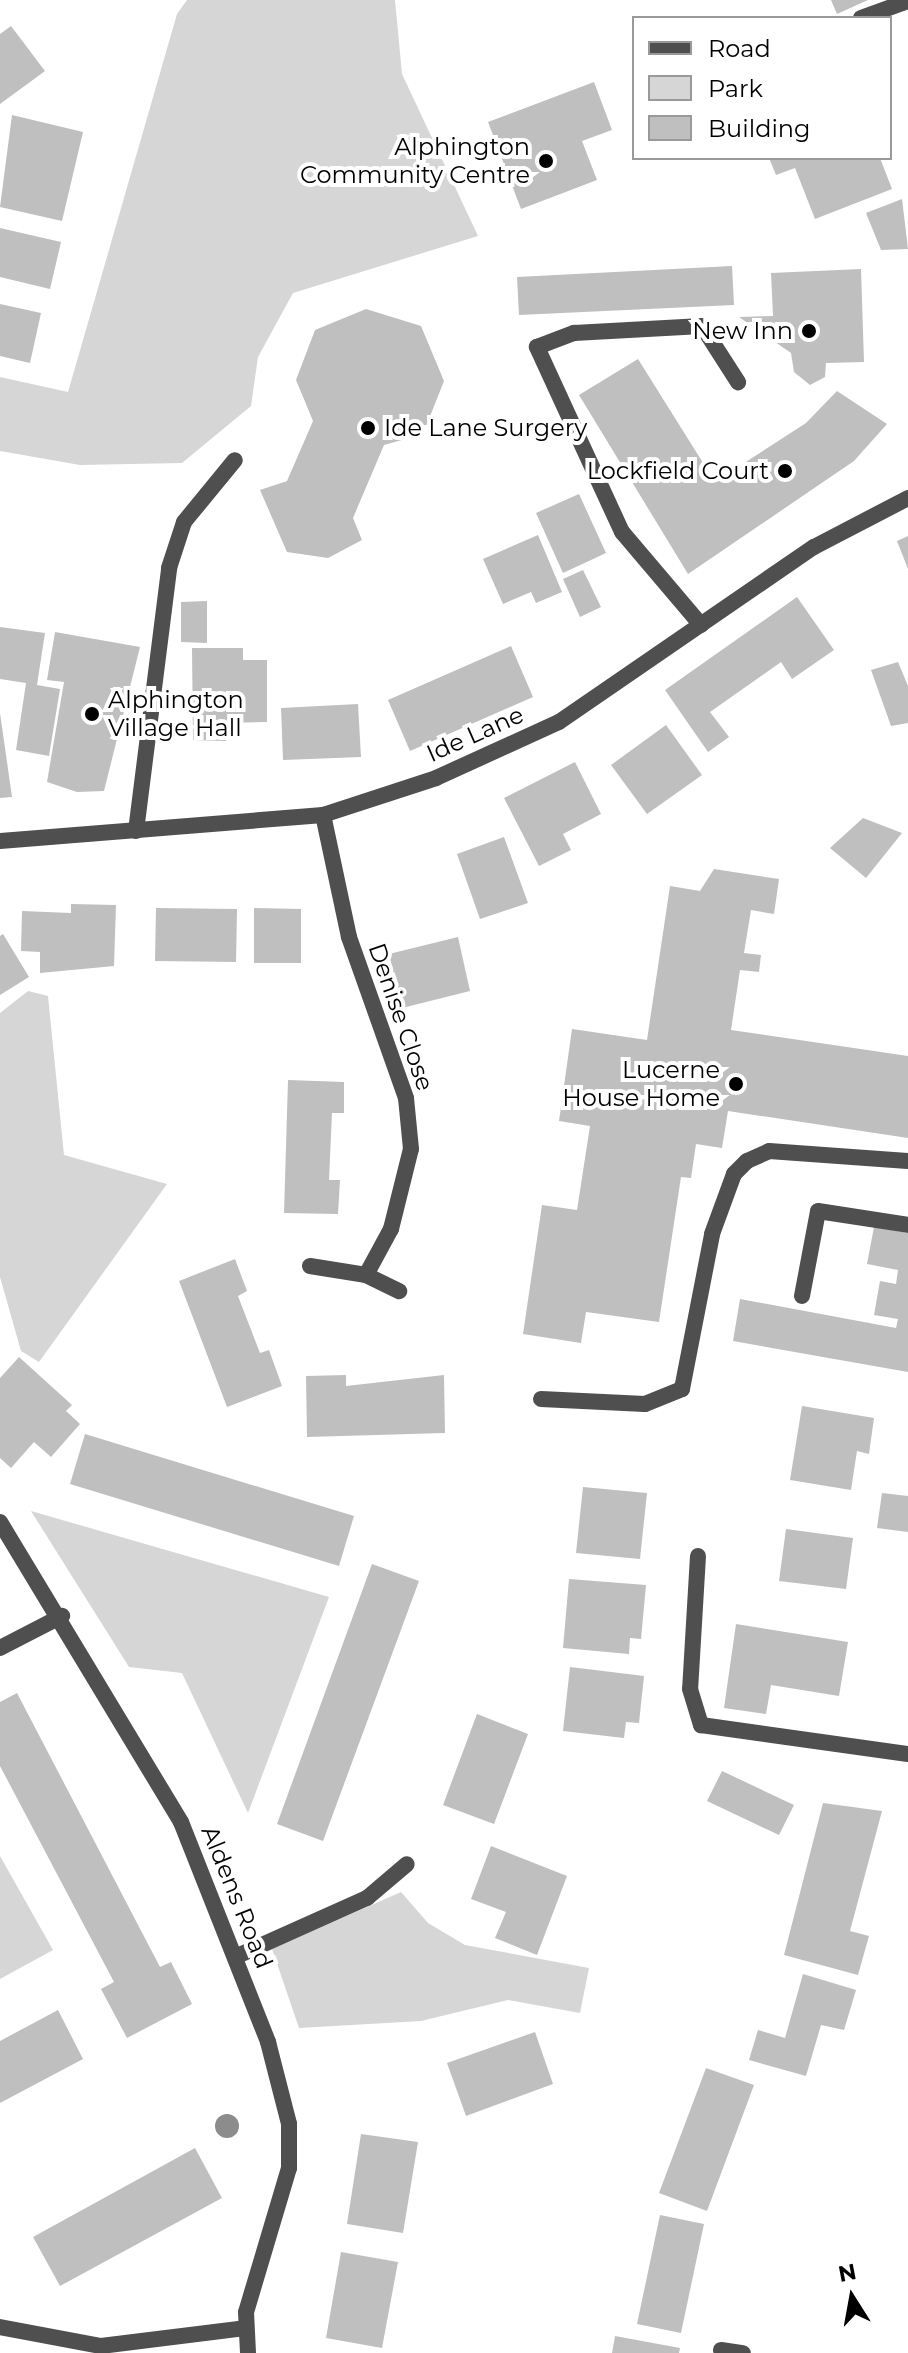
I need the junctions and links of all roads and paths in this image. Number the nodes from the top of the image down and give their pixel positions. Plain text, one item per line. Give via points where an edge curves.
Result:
1 (908, 1) edge
2 (867, 16) edge
3 (738, 382) dead end
4 (235, 460) dead end
5 (908, 498) edge
6 (701, 625) junction
7 (323, 815) junction
8 (136, 831) junction
9 (0, 841) edge
10 (908, 1161) edge
11 (908, 1225) edge
12 (310, 1266) dead end
13 (366, 1275) junction
14 (399, 1291) dead end
15 (802, 1296) dead end
16 (541, 1399) dead end
17 (0, 1522) edge
18 (698, 1556) dead end
19 (62, 1616) junction
20 (0, 1648) edge
21 (908, 1754) edge
22 (407, 1864) dead end
23 (235, 1957) junction
24 (0, 2327) edge
25 (245, 2328) junction
26 (721, 2350) dead end
27 (248, 2353) edge
28 (743, 2353) edge

1 - 2 street
3 - 6 street via 702,326 574,333 537,347 622,532
4 - 8 street via 184,522 169,568
5 - 6 street, Ide Lane via 814,547
6 - 7 street, Ide Lane via 559,722 436,778
7 - 8 street, Ide Lane
7 - 13 street, Denise Close via 349,937 406,1098 410,1136 391,1229
8 - 9 street, Ide Lane
10 - 16 street via 769,1151 747,1161 734,1174 712,1234 682,1389 645,1404
11 - 15 street via 818,1211
12 - 13 street
13 - 14 street
17 - 19 street, Aldens Road
18 - 21 street via 690,1689 701,1725
19 - 20 street
19 - 23 street, Aldens Road via 181,1822
22 - 23 street via 367,1898
23 - 25 street, Aldens Road via 289,2124 281,2208
24 - 25 street via 101,2346
25 - 27 street
26 - 28 street

